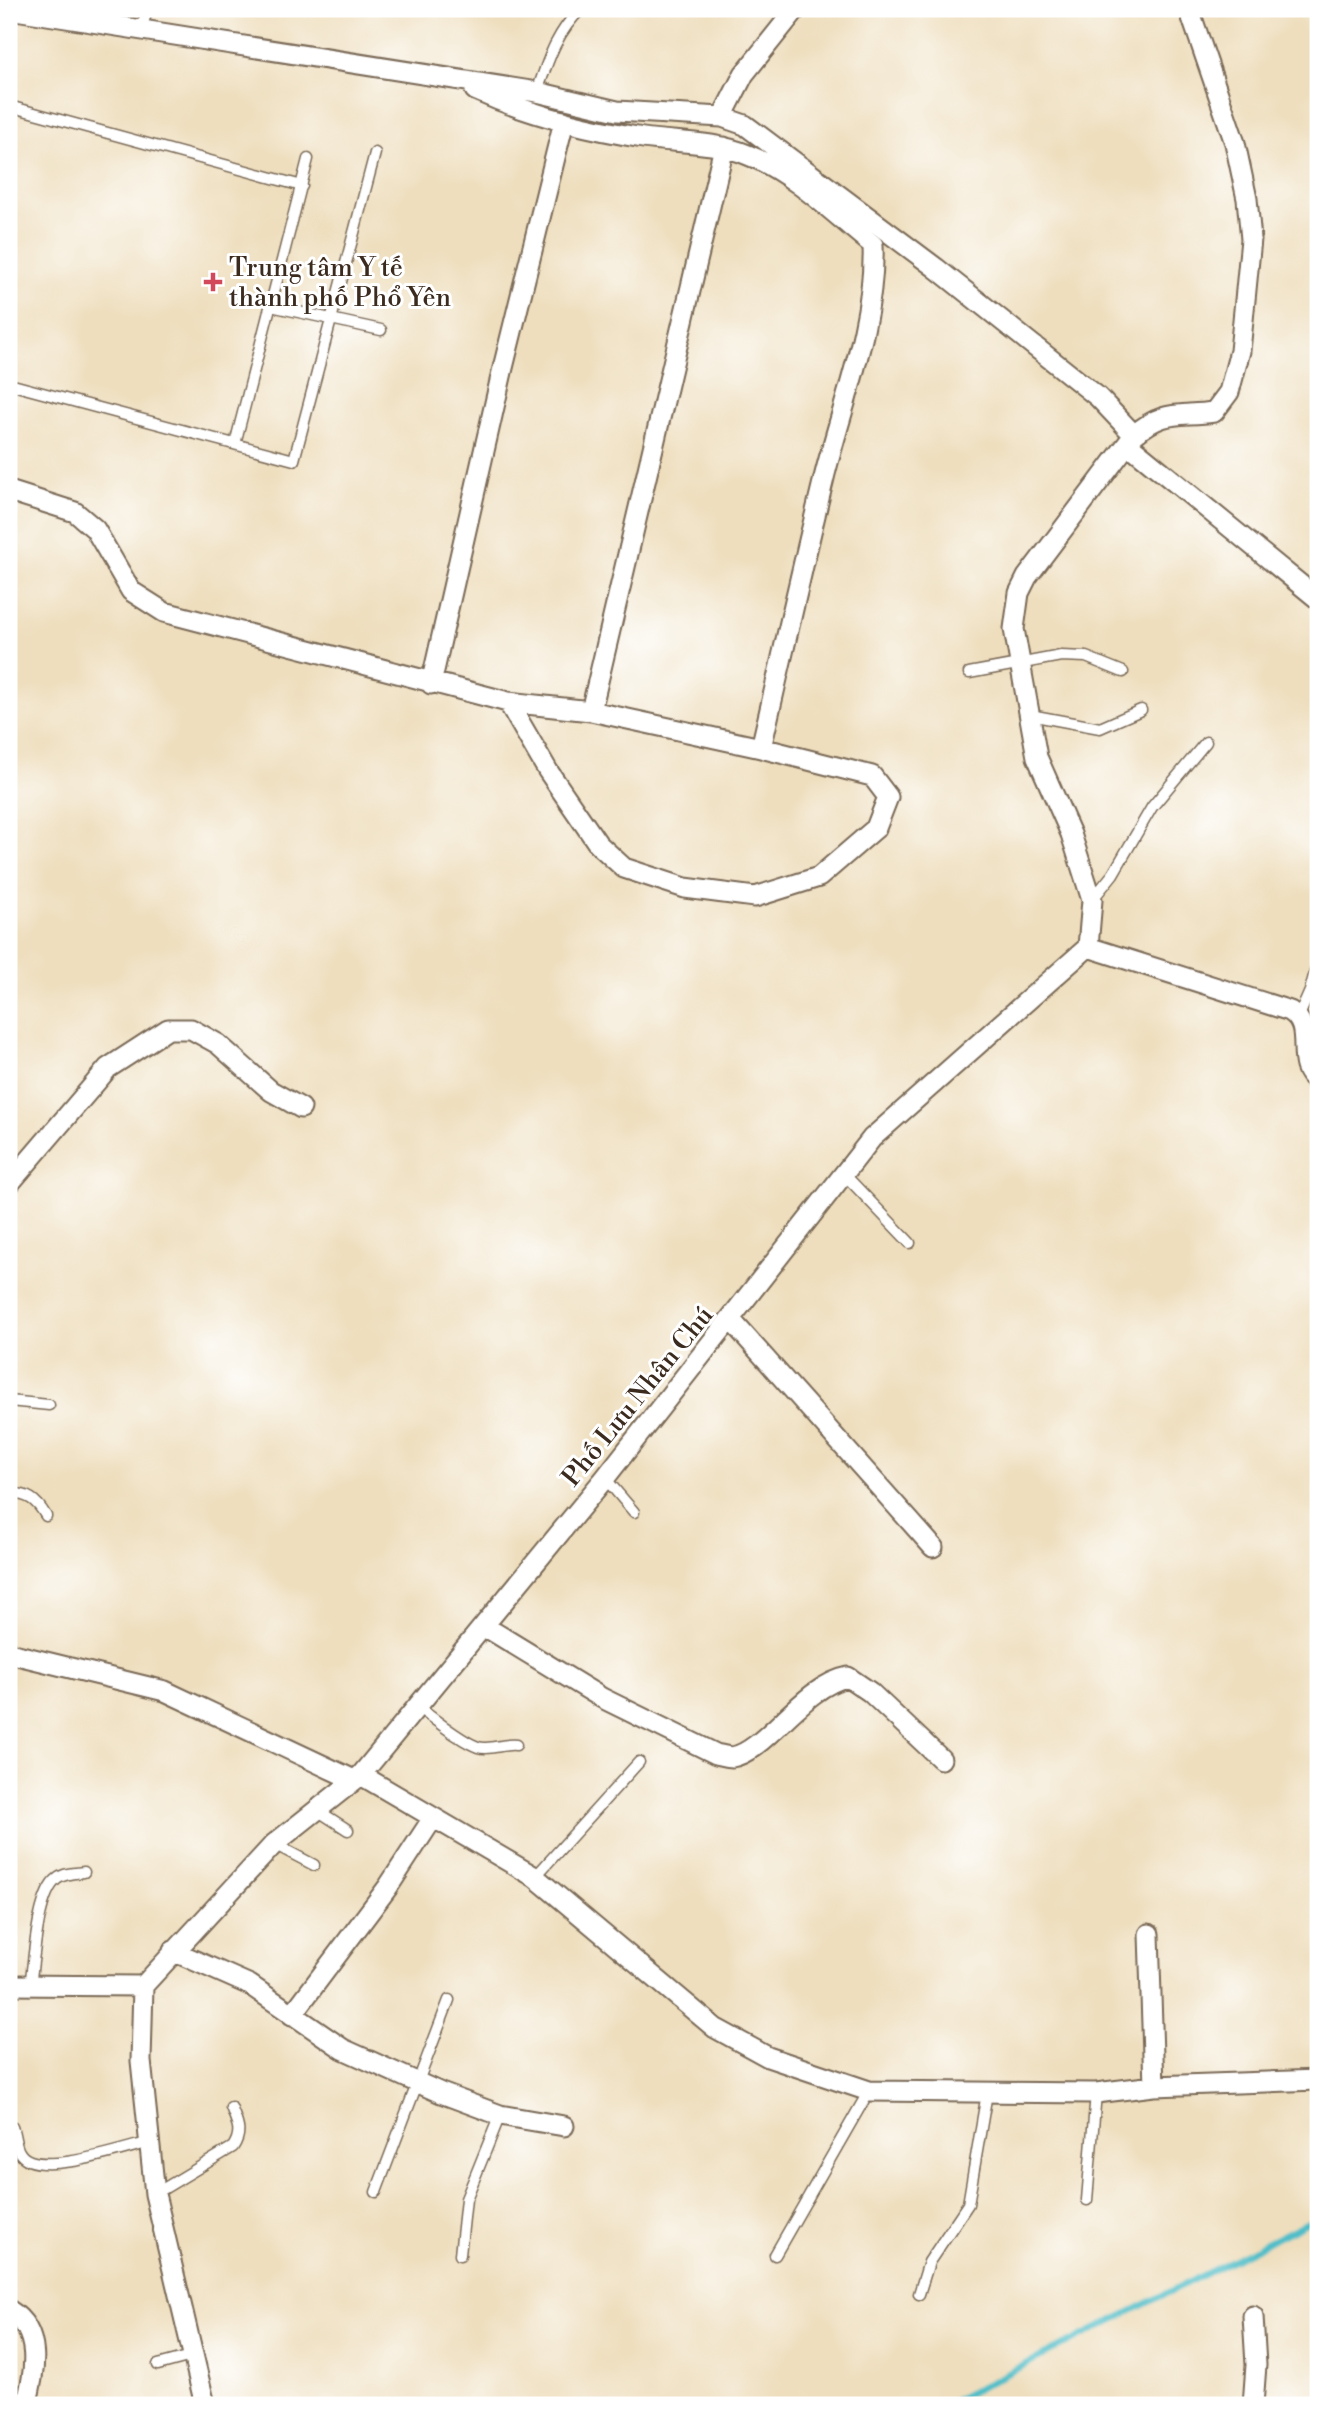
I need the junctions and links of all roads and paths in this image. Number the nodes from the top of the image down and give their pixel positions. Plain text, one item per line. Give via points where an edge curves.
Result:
1 (9, 9) edge
2 (148, 9) edge
3 (581, 9) edge
4 (796, 9) edge
5 (1189, 9) edge
6 (141, 28) junction
7 (448, 78) junction
8 (537, 92) junction
9 (9, 107) edge
10 (722, 117) junction
11 (564, 121) junction
12 (724, 147) junction
13 (375, 152) dead end
14 (308, 159) dead end
15 (302, 186) junction
16 (271, 306) junction
17 (331, 319) junction
18 (381, 330) dead end
19 (9, 384) edge
20 (1131, 439) junction
21 (235, 444) junction
22 (9, 491) edge
23 (1317, 596) edge
24 (1020, 662) junction
25 (1123, 672) dead end
26 (969, 673) dead end
27 (431, 684) junction
28 (508, 702) junction
29 (591, 710) junction
30 (1141, 710) dead end
31 (1030, 715) junction
32 (1206, 742) dead end
33 (761, 748) junction
34 (1091, 900) junction
35 (1088, 947) junction
36 (1318, 960) edge
37 (1299, 1016) junction
38 (1311, 1047) edge
39 (1318, 1082) edge
40 (301, 1108) dead end
41 (844, 1174) junction
42 (9, 1184) edge
43 (910, 1243) dead end
44 (731, 1321) junction
45 (9, 1401) edge
46 (49, 1405) dead end
47 (605, 1478) junction
48 (9, 1493) edge
49 (634, 1512) dead end
50 (46, 1516) dead end
51 (933, 1547) dead end
52 (484, 1626) junction
53 (9, 1653) edge
54 (417, 1707) junction
55 (516, 1745) dead end
56 (941, 1759) dead end
57 (639, 1762) dead end
58 (357, 1777) junction
59 (317, 1810) junction
60 (433, 1818) junction
61 (348, 1830) dead end
62 (274, 1844) junction
63 (314, 1865) dead end
64 (83, 1872) dead end
65 (535, 1877) junction
66 (1149, 1934) dead end
67 (173, 1951) junction
68 (9, 1985) edge
69 (30, 1986) junction
70 (143, 1986) junction
71 (449, 2000) dead end
72 (292, 2015) junction
73 (416, 2080) junction
74 (1318, 2080) edge
75 (1154, 2086) junction
76 (869, 2091) junction
77 (988, 2093) junction
78 (1096, 2093) junction
79 (231, 2107) dead end
80 (500, 2115) junction
81 (564, 2126) dead end
82 (12, 2127) dead end
83 (151, 2142) junction
84 (376, 2192) dead end
85 (155, 2194) junction
86 (1087, 2200) dead end
87 (460, 2255) dead end
88 (775, 2255) dead end
89 (919, 2294) dead end
90 (9, 2310) edge
91 (1253, 2316) dead end
92 (195, 2355) junction
93 (158, 2365) dead end
94 (26, 2405) edge
95 (205, 2405) edge
96 (1253, 2405) edge

1 - 6 street
2 - 6 lane
3 - 8 lane via 564,26 550,52
4 - 10 street via 744,75
5 - 20 street via 1235,144 1247,199 1251,239 1240,351 1230,392 1214,412 1166,415 1151,420
6 - 7 street
7 - 8 street
7 - 11 street
8 - 10 street via 617,111
9 - 15 lane
10 - 20 street via 745,125 936,268 1098,397
11 - 12 street via 645,138
11 - 27 street
12 - 29 street
12 - 33 street via 751,155 784,174 873,245 874,261 862,335
13 - 17 lane
14 - 15 lane
15 - 16 lane
16 - 17 lane
16 - 21 lane
17 - 18 lane
17 - 21 lane via 294,460
19 - 21 lane
20 - 23 street
20 - 24 street via 1019,593 1014,629
22 - 27 street via 75,512 94,529 131,591 164,612
24 - 25 lane via 1086,657
24 - 26 lane
24 - 31 street
27 - 28 street
28 - 29 street
28 - 33 street via 598,844 624,868 685,888 755,897 819,877 876,828 888,797 872,776
29 - 33 street
30 - 31 lane via 1100,728
31 - 34 street via 1041,770 1071,834
32 - 34 lane via 1152,807 1113,874
34 - 35 street
35 - 37 street
35 - 41 street, Phố Lưu Nhân Chú via 872,1138
36 - 37 lane
37 - 38 street
38 - 39 street via 1308,1074
40 - 42 street via 271,1091 218,1044 191,1029 168,1029 108,1068
41 - 43 lane
41 - 44 street, Phố Lưu Nhân Chú
44 - 47 street, Phố Lưu Nhân Chú
44 - 51 street
45 - 46 lane
47 - 49 lane
47 - 52 street, Phố Lưu Nhân Chú
48 - 50 lane via 29,1496
52 - 54 street, Phố Lưu Nhân Chú
52 - 56 street via 602,1698 716,1754 733,1757 749,1748 829,1681 848,1677
53 - 58 street via 165,1691
54 - 55 lane via 478,1747
54 - 58 street, Phố Lưu Nhân Chú
57 - 65 lane
58 - 59 street, Phố Lưu Nhân Chú
58 - 60 street
59 - 61 lane
59 - 62 street, Phố Lưu Nhân Chú
60 - 65 street
60 - 72 street
62 - 63 lane
62 - 67 street, Phố Lưu Nhân Chú
64 - 69 lane via 57,1879 45,1895
65 - 76 street via 732,2039 768,2057
66 - 75 street
67 - 70 street, Phố Lưu Nhân Chú
67 - 72 street via 250,1984
68 - 69 street
69 - 70 street
70 - 83 street via 141,2061
71 - 73 lane
72 - 73 street via 343,2049
73 - 80 street
73 - 84 lane
74 - 75 street
75 - 78 street
76 - 77 street
76 - 88 lane
77 - 78 street
77 - 89 lane via 968,2204 929,2262
78 - 86 lane
79 - 85 lane via 239,2128 233,2147
80 - 81 street
80 - 87 lane via 466,2199
82 - 83 lane via 20,2154 45,2164
83 - 85 street
85 - 92 street
90 - 94 street via 26,2329 36,2361
91 - 96 street
92 - 93 lane
92 - 95 street

